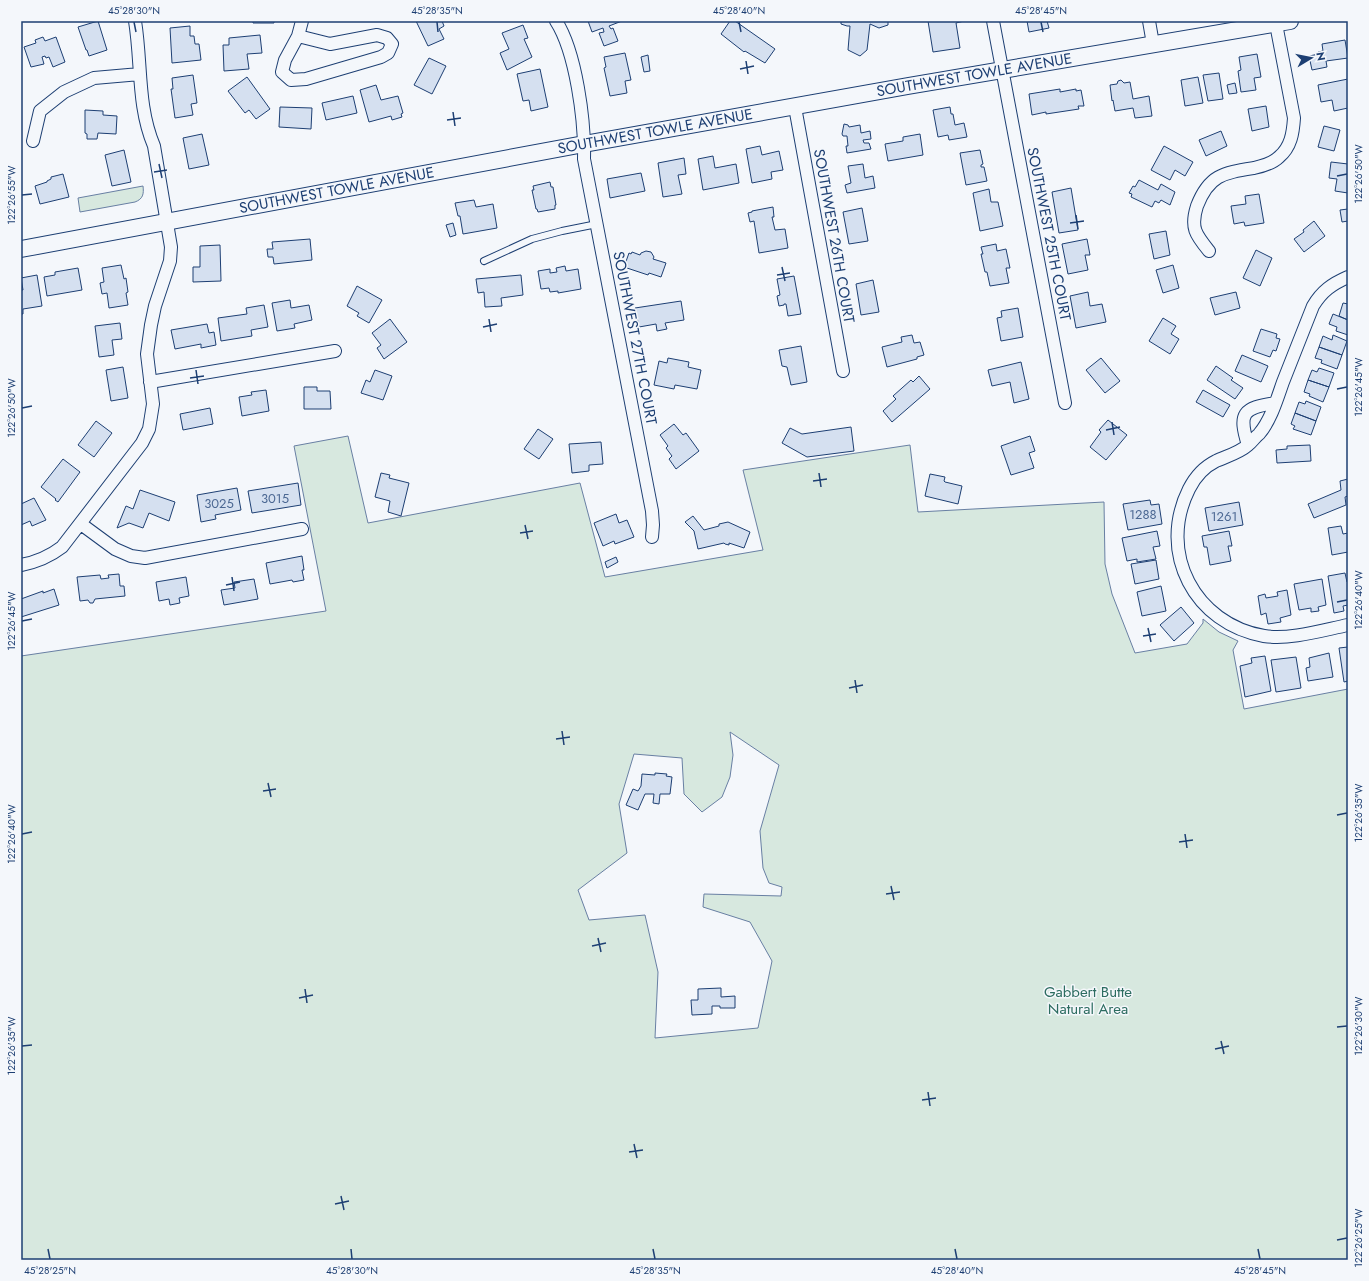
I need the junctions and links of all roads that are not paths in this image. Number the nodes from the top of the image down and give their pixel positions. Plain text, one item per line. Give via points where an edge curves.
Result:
1 (135, 21) edge
2 (302, 21) edge
3 (556, 21) edge
4 (993, 21) edge
5 (1149, 21) edge
6 (1283, 22) edge
7 (298, 36) junction
8 (1153, 44) junction
9 (1002, 70) junction
10 (140, 74) junction
11 (795, 107) junction
12 (33, 141) dead end
13 (584, 144) junction
14 (167, 223) junction
15 (597, 224) junction
16 (21, 250) edge
17 (1209, 251) dead end
18 (484, 261) dead end
19 (1348, 277) edge
20 (335, 351) dead end
21 (842, 371) dead end
22 (150, 382) junction
23 (1065, 403) dead end
24 (1275, 404) junction
25 (1248, 445) junction
26 (81, 524) junction
27 (302, 529) dead end
28 (652, 537) dead end
29 (21, 565) edge
30 (1348, 625) edge

1 - 10 street
2 - 7 street
3 - 13 street, SOUTHWEST 27TH COURT via 568,50 575,77
4 - 9 street, SOUTHWEST 25TH COURT
5 - 8 street
6 - 8 main road, SOUTHWEST TOWLE AVENUE
6 - 17 street via 1294,118 1293,133 1288,147 1279,158 1261,166 1221,176 1206,188 1196,210 1194,225 1197,236
7 - 7 street via 285,60 282,72 291,80 306,79 381,57 388,53 392,44 387,38 378,35 330,44
8 - 9 main road, SOUTHWEST TOWLE AVENUE
9 - 11 main road, SOUTHWEST TOWLE AVENUE
9 - 23 street, SOUTHWEST 25TH COURT
10 - 12 street via 94,78 64,92 40,111
10 - 14 street via 141,98 154,146
11 - 13 main road, SOUTHWEST TOWLE AVENUE
11 - 21 street, SOUTHWEST 26TH COURT
13 - 14 main road, SOUTHWEST TOWLE AVENUE
13 - 15 street, SOUTHWEST 27TH COURT via 584,159
14 - 16 main road, SOUTHWEST TOWLE AVENUE
14 - 22 street via 171,247 170,261 151,325 147,354
15 - 18 lane via 532,239
15 - 28 street, SOUTHWEST 27TH COURT via 652,511
19 - 24 street via 1329,286 1313,306
20 - 22 street
22 - 26 street via 152,414 142,444
24 - 25 street via 1260,432
24 - 25 street via 1260,406 1246,413 1243,429
25 - 30 street via 1205,468 1195,478 1189,490 1181,510 1178,541 1183,571 1189,584 1208,609 1223,621 1243,631 1280,636
26 - 27 street via 115,549 145,558
26 - 29 street via 51,556

